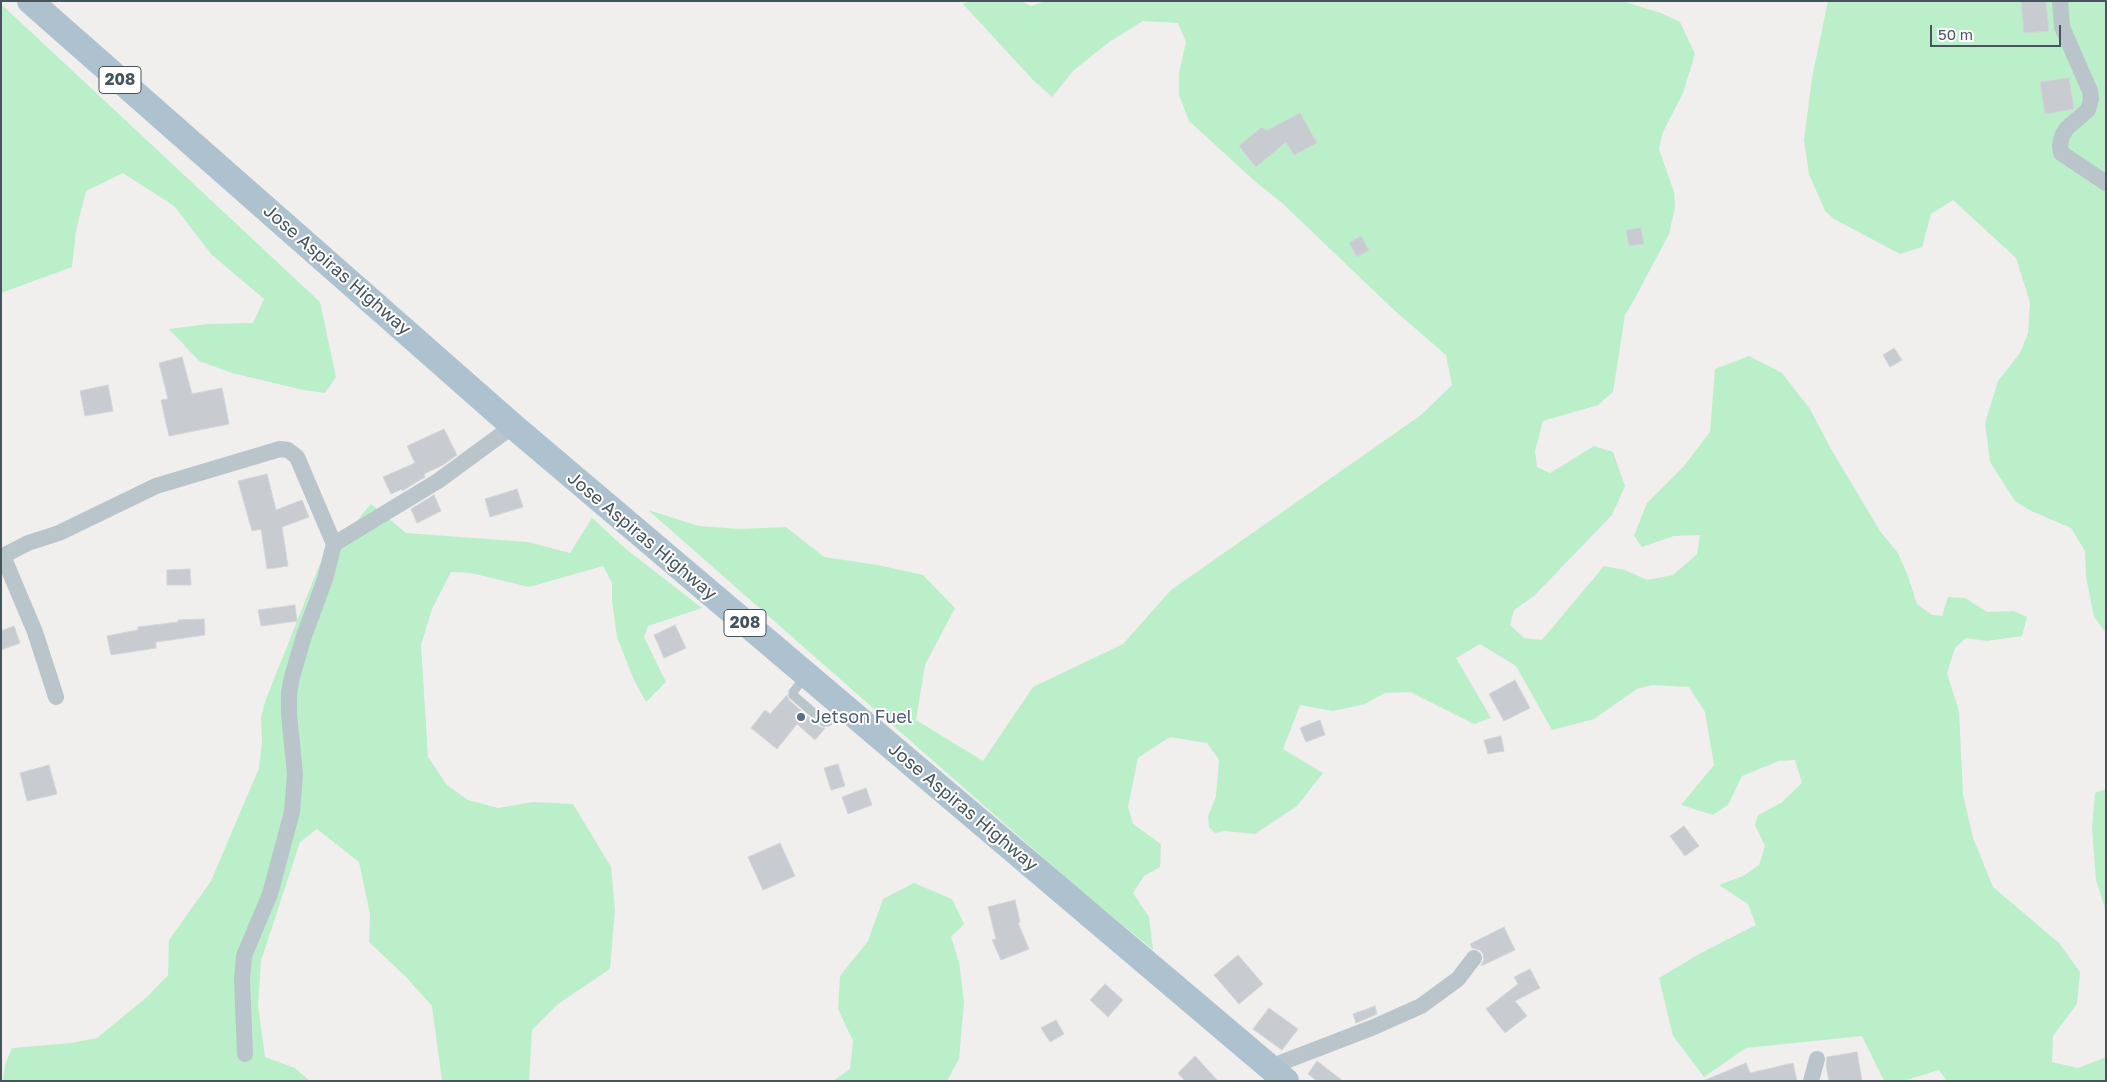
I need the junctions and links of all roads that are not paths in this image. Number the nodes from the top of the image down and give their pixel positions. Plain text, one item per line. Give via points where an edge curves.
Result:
1 (30, 1) edge
2 (2060, 1) edge
3 (2106, 183) edge
4 (514, 426) junction
5 (334, 544) junction
6 (2, 556) edge
7 (56, 697) dead end
8 (1474, 958) dead end
9 (246, 1054) dead end
10 (1817, 1059) dead end
11 (1278, 1074) edge
12 (1811, 1081) edge

1 - 4 main road, Jose Aspiras Highway / 208
2 - 3 street via 2062,27 2091,99 2088,110 2062,136 2062,153
4 - 5 street via 438,481
4 - 11 main road, Jose Aspiras Highway / 208
5 - 6 street via 297,457 283,448 156,486 59,533
5 - 9 street via 292,677 290,714 295,774 292,812 270,894 244,956
6 - 7 street via 36,632
8 - 11 street via 1458,979 1420,1006
10 - 12 street

